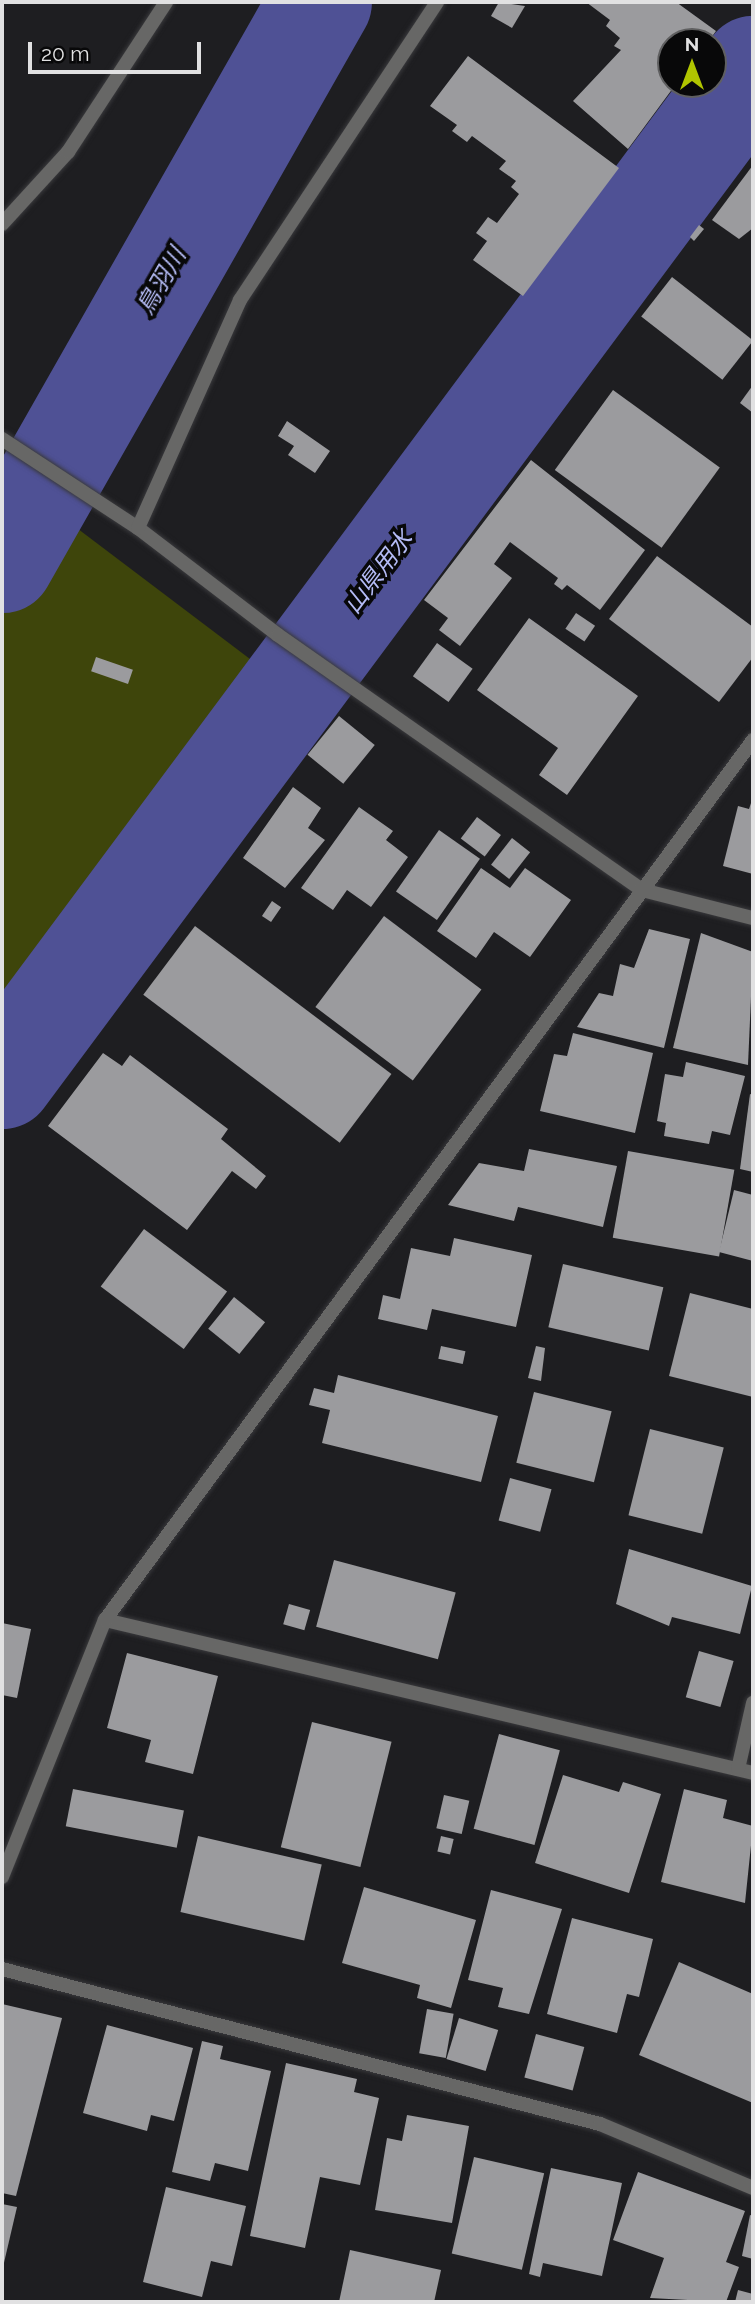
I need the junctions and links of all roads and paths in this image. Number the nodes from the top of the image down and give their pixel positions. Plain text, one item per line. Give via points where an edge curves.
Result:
1 (166, 2) edge
2 (437, 2) edge
3 (2, 224) edge
4 (2, 439) edge
5 (138, 528) junction
6 (753, 740) edge
7 (642, 890) junction
8 (753, 918) edge
9 (105, 1620) junction
10 (753, 1703) edge
11 (738, 1769) junction
12 (753, 1773) edge
13 (2, 1877) edge
14 (2, 1969) edge
15 (753, 2188) edge

1 - 3 street via 68,152
2 - 5 street via 240,300
4 - 5 street
5 - 7 street via 278,635
6 - 7 street
7 - 8 street
7 - 9 street
9 - 11 street
9 - 13 street
10 - 11 street
11 - 12 street
14 - 15 street via 600,2124

